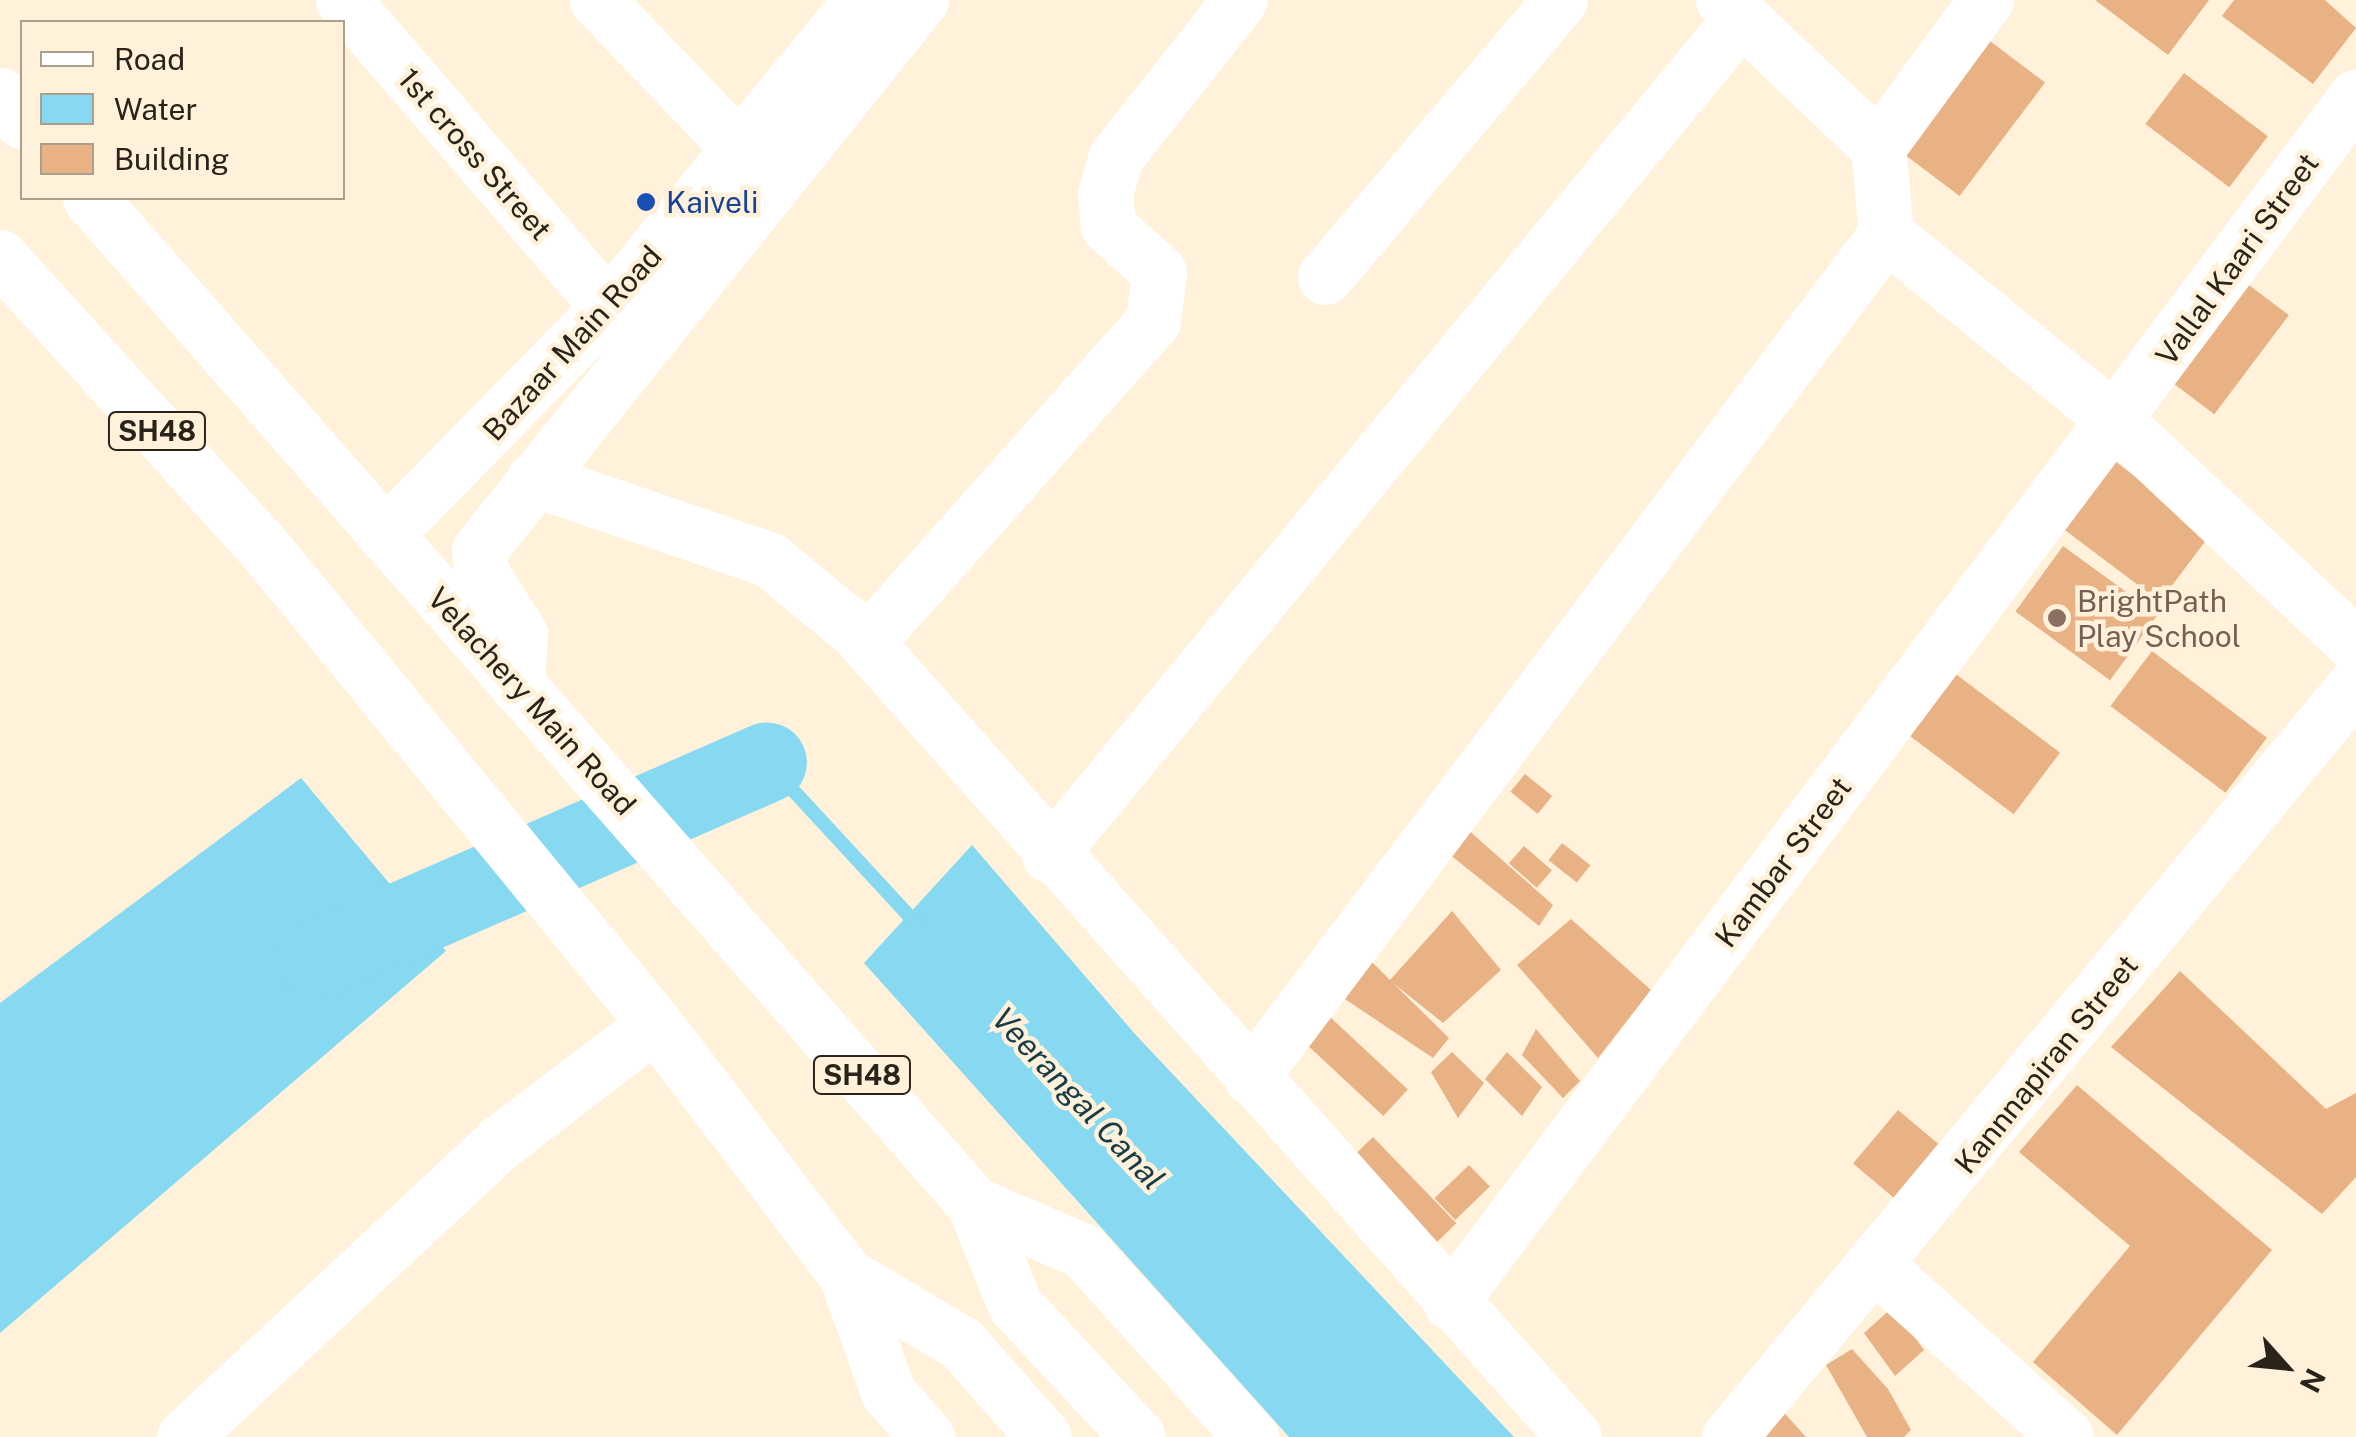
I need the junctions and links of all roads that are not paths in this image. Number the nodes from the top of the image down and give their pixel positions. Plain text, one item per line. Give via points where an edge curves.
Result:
1 (343, 0) edge
2 (597, 0) edge
3 (861, 0) edge
4 (921, 0) edge
5 (1240, 0) edge
6 (1560, 0) edge
7 (1986, 0) edge
8 (1732, 9) edge
9 (0, 95) edge
10 (2356, 96) edge
11 (20, 118) edge
12 (1878, 147) junction
13 (742, 151) junction
14 (92, 200) edge
15 (1886, 234) junction
16 (0, 257) edge
17 (1325, 277) dead end
18 (608, 307) junction
19 (2117, 422) junction
20 (534, 479) junction
21 (385, 535) junction
22 (867, 642) junction
23 (2356, 646) edge
24 (2356, 684) edge
25 (516, 685) junction
26 (1049, 855) junction
27 (655, 1024) junction
28 (1251, 1077) junction
29 (974, 1204) junction
30 (1879, 1268) junction
31 (846, 1275) junction
32 (1450, 1302) junction
33 (184, 1437) edge
34 (927, 1437) edge
35 (1044, 1437) edge
36 (1138, 1437) edge
37 (1252, 1437) edge
38 (1574, 1437) edge
39 (1729, 1437) edge
40 (2066, 1437) edge

1 - 18 street, 1st cross Street
2 - 13 street
3 - 13 street, Bazaar Main Road
4 - 20 street
5 - 22 street via 1115,158 1105,194 1108,226 1158,272 1153,321
6 - 17 street
7 - 12 street
8 - 12 street
8 - 26 street
9 - 11 street
10 - 19 street, Vallal Kaari Street
12 - 15 street
13 - 18 street, Bazaar Main Road
14 - 21 street, Velachery Main Road / SH48
15 - 19 street
15 - 28 street
16 - 27 street, SH48 via 268,554 377,696
18 - 21 street, Bazaar Main Road
19 - 23 street
19 - 32 street, Kambar Street
20 - 22 street via 770,560
20 - 25 street via 479,550 481,572 520,634
21 - 25 street, Velachery Main Road / SH48
22 - 26 street
24 - 30 street, Kannnapiran Street
25 - 29 street, Velachery Main Road / SH48
26 - 28 street
27 - 31 street, SH48
27 - 33 street via 499,1144
28 - 32 street
29 - 36 street, SH48 via 1015,1305
29 - 37 street via 1082,1251
30 - 39 street, Kannnapiran Street
30 - 40 street
31 - 34 street via 888,1392
31 - 35 street, SH48 via 961,1344
32 - 38 street

